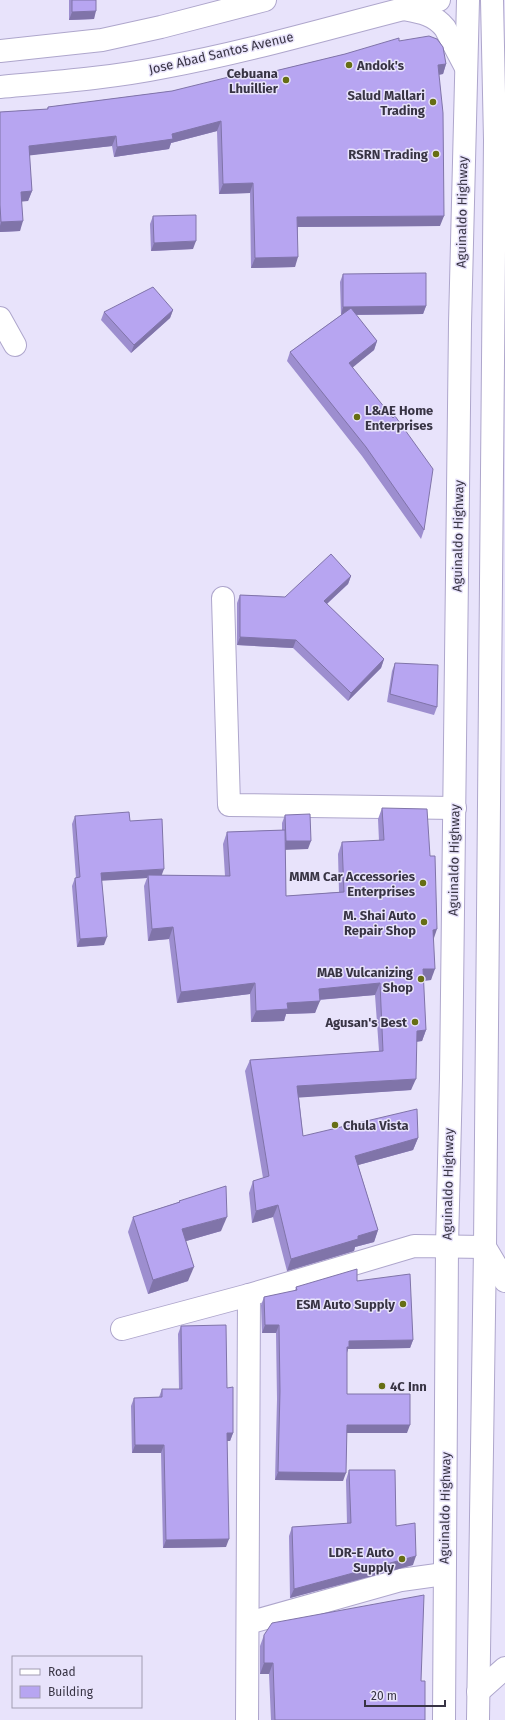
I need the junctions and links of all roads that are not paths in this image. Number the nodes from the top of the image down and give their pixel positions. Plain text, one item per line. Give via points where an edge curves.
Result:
1 (265, 0) edge
2 (439, 0) edge
3 (468, 0) edge
4 (492, 0) edge
5 (403, 9) junction
6 (0, 50) edge
7 (466, 67) junction
8 (0, 87) edge
9 (0, 318) edge
10 (15, 345) dead end
11 (223, 598) dead end
12 (455, 808) junction
13 (447, 1246) junction
14 (485, 1247) junction
15 (505, 1281) edge
16 (249, 1295) junction
17 (122, 1329) dead end
18 (444, 1574) junction
19 (248, 1623) junction
20 (505, 1668) edge
21 (478, 1692) junction
22 (247, 1720) edge
23 (444, 1720) edge
24 (478, 1720) edge

1 - 6 main road via 102,40
2 - 5 main road, Jose Abad Santos Avenue
3 - 7 main road, Aguinaldo Highway
4 - 14 main road via 495,140
5 - 7 main road via 429,15 441,23
5 - 8 main road, Jose Abad Santos Avenue via 166,67 106,77
7 - 12 main road, Aguinaldo Highway via 460,324
9 - 10 main road
11 - 12 main road via 229,805
12 - 13 main road, Aguinaldo Highway
13 - 14 main road
13 - 16 main road via 414,1246
13 - 18 main road, Aguinaldo Highway
14 - 15 main road
14 - 21 main road
16 - 17 main road
16 - 19 main road
18 - 19 main road via 401,1580
18 - 23 main road, Aguinaldo Highway
19 - 22 main road
20 - 21 main road
21 - 24 main road

